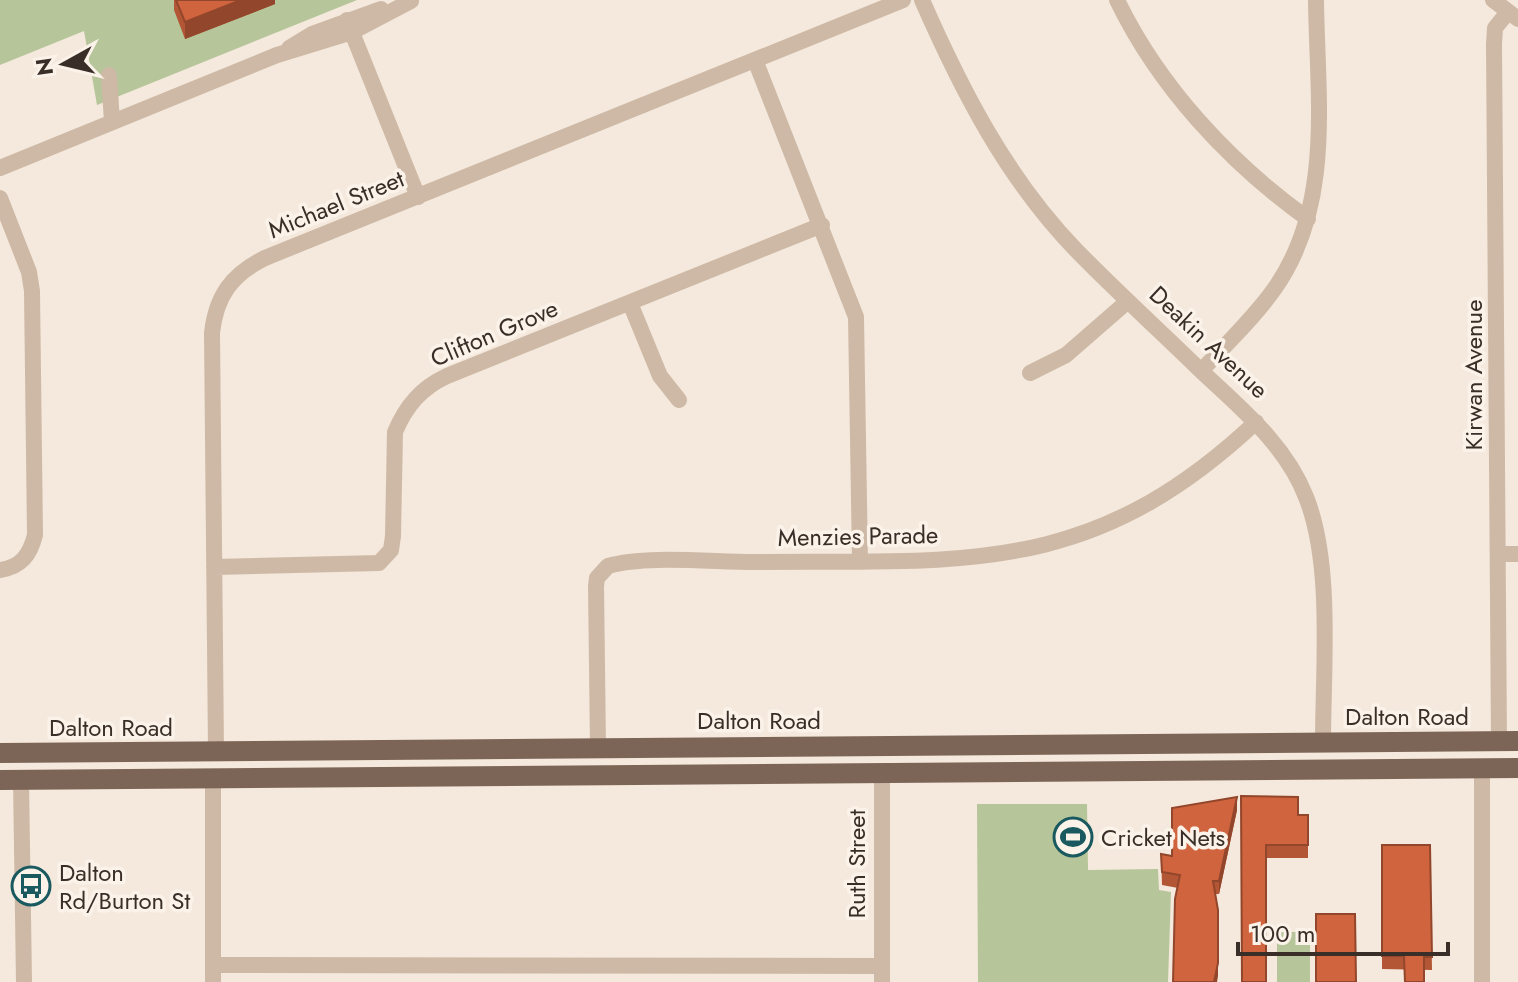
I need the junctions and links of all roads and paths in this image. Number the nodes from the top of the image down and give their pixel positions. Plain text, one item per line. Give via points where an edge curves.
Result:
1 (412, 0) edge
2 (903, 0) edge
3 (922, 0) edge
4 (1117, 0) edge
5 (1316, 0) edge
6 (1493, 0) edge
7 (1513, 16) edge
8 (350, 26) junction
9 (755, 60) junction
10 (109, 75) dead end
11 (112, 122) junction
12 (0, 168) edge
13 (418, 197) junction
14 (0, 198) edge
15 (1308, 219) junction
16 (822, 225) junction
17 (1128, 301) junction
18 (630, 303) junction
19 (1201, 371) junction
20 (1030, 373) dead end
21 (679, 400) dead end
22 (1256, 422) junction
23 (1498, 554) junction
24 (1518, 554) edge
25 (860, 561) junction
26 (214, 567) junction
27 (0, 570) edge
28 (1323, 742) junction
29 (1509, 742) edge
30 (882, 746) junction
31 (598, 747) junction
32 (216, 751) junction
33 (0, 753) edge
34 (21, 753) junction
35 (1518, 768) edge
36 (1322, 769) junction
37 (1482, 769) junction
38 (882, 773) junction
39 (213, 779) junction
40 (0, 780) edge
41 (21, 780) junction
42 (213, 974) edge
43 (882, 974) edge
44 (24, 982) edge
45 (1482, 982) edge

1 - 8 street
2 - 9 street, Michael Street
3 - 17 street, Deakin Avenue via 957,78 1008,163 1075,249
4 - 15 street via 1189,109 1250,172
5 - 15 street via 1317,169
6 - 7 street
7 - 23 street, Kirwan Avenue via 1495,28 1494,44
8 - 11 street
8 - 13 street
9 - 13 street, Michael Street
9 - 16 street
10 - 11 street
11 - 12 street
13 - 26 street, Michael Street via 251,265 222,295 212,333
14 - 27 street via 32,291 35,535 17,566
15 - 19 street via 1275,287
16 - 18 street, Clifton Grove
16 - 25 street via 851,298 859,337
17 - 19 street, Deakin Avenue
17 - 20 street via 1066,355
18 - 21 street via 660,376
18 - 26 street, Clifton Grove via 447,376 410,404 395,432 391,550 379,563
19 - 22 street, Deakin Avenue
22 - 25 street, Menzies Parade via 1182,484 1088,533 980,558
22 - 28 street, Deakin Avenue via 1287,460 1314,519 1321,576
23 - 24 street
23 - 29 street, Kirwan Avenue
25 - 31 street, Menzies Parade via 608,566 596,586
26 - 32 street, Michael Street
28 - 29 main road, Dalton Road
28 - 30 main road, Dalton Road
28 - 36 main road, Deakin Avenue
30 - 31 main road, Dalton Road
30 - 38 main road, Ruth Street
31 - 32 main road, Dalton Road
32 - 34 main road, Dalton Road
33 - 34 main road, Dalton Road
34 - 41 main road
35 - 37 main road
36 - 37 main road
36 - 38 main road
37 - 45 street
38 - 39 main road
38 - 43 street, Ruth Street
39 - 41 main road
39 - 42 street
40 - 41 main road
41 - 44 street
42 - 43 street

